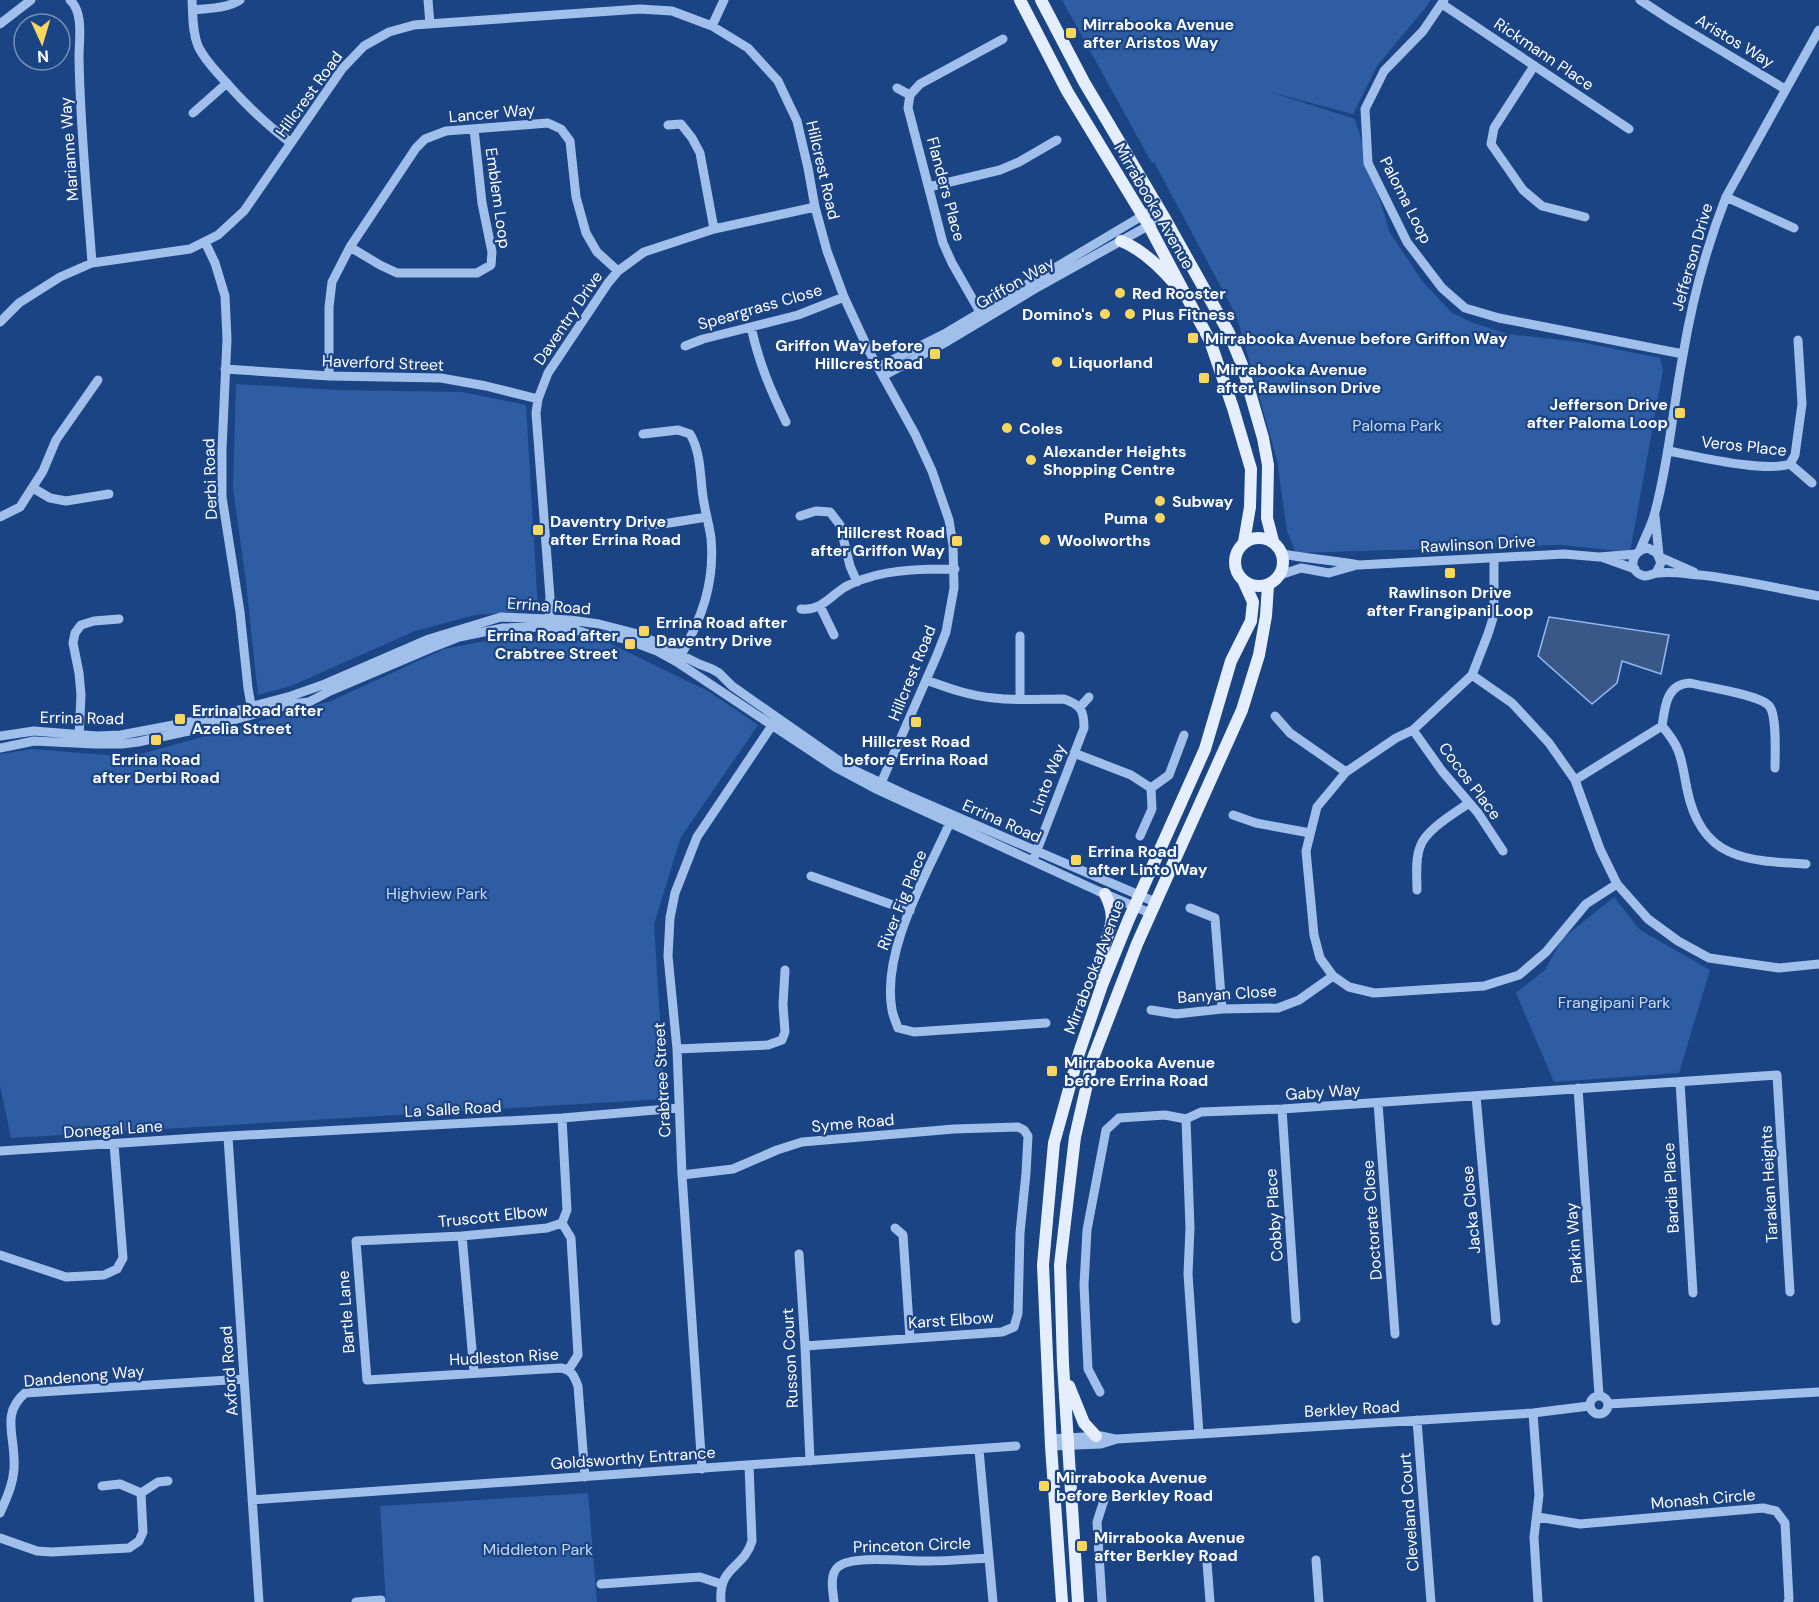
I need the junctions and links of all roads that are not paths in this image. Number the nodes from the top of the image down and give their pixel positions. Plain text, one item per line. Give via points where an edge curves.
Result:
1 (31, 0) edge
2 (70, 0) edge
3 (240, 0) edge
4 (428, 0) edge
5 (724, 0) edge
6 (1020, 0) edge
7 (1041, 0) edge
8 (1640, 0) edge
9 (1443, 2) edge
10 (193, 5) edge
11 (0, 24) edge
12 (430, 24) junction
13 (712, 26) junction
14 (1819, 30) edge
15 (1003, 39) dead end
16 (1534, 66) junction
17 (227, 83) junction
18 (897, 88) dead end
19 (1785, 89) junction
20 (910, 95) junction
21 (193, 113) dead end
22 (668, 125) dead end
23 (474, 129) junction
24 (1629, 129) dead end
25 (1057, 140) dead end
26 (291, 143) junction
27 (928, 187) junction
28 (1726, 197) junction
29 (815, 207) junction
30 (1160, 212) junction
31 (1586, 217) dead end
32 (1146, 221) junction
33 (1794, 228) dead end
34 (714, 229) junction
35 (1121, 241) junction
36 (205, 242) junction
37 (350, 247) junction
38 (92, 263) junction
39 (618, 272) junction
40 (844, 297) junction
41 (1188, 300) junction
42 (982, 316) junction
43 (0, 322) edge
44 (751, 327) junction
45 (1798, 340) dead end
46 (685, 346) dead end
47 (1683, 354) junction
48 (225, 369) junction
49 (880, 372) junction
50 (329, 376) junction
51 (98, 380) dead end
52 (538, 399) junction
53 (786, 422) dead end
54 (643, 434) dead end
55 (1668, 451) junction
56 (1790, 464) junction
57 (1812, 483) dead end
58 (33, 488) junction
59 (109, 494) dead end
60 (1655, 514) junction
61 (800, 516) dead end
62 (0, 517) edge
63 (707, 517) junction
64 (649, 525) dead end
65 (1273, 541) junction
66 (1244, 542) junction
67 (1638, 552) junction
68 (1283, 554) junction
69 (1659, 556) junction
70 (1599, 557) junction
71 (1494, 558) junction
72 (1359, 565) junction
73 (955, 569) junction
74 (1635, 569) junction
75 (1656, 573) junction
76 (1280, 575) junction
77 (1702, 576) junction
78 (1243, 580) junction
79 (856, 582) junction
80 (1268, 585) junction
81 (1819, 596) edge
82 (820, 606) junction
83 (801, 609) dead end
84 (119, 619) dead end
85 (549, 623) junction
86 (834, 634) dead end
87 (1020, 636) dead end
88 (680, 658) junction
89 (1472, 675) junction
90 (926, 680) junction
91 (1020, 698) junction
92 (1089, 698) dead end
93 (1080, 707) junction
94 (252, 712) junction
95 (1275, 716) dead end
96 (775, 721) junction
97 (1662, 726) junction
98 (1413, 730) junction
99 (1184, 735) dead end
100 (0, 736) edge
101 (79, 738) junction
102 (0, 748) edge
103 (1074, 753) junction
104 (1775, 768) dead end
105 (1346, 772) junction
106 (1575, 780) junction
107 (879, 786) junction
108 (1151, 788) junction
109 (1469, 803) junction
110 (1233, 815) dead end
111 (951, 819) junction
112 (1310, 833) junction
113 (1140, 836) dead end
114 (1503, 851) dead end
115 (1034, 856) junction
116 (1806, 864) dead end
117 (812, 876) dead end
118 (1617, 884) junction
119 (1417, 890) dead end
120 (1105, 894) junction
121 (1136, 901) junction
122 (1153, 907) junction
123 (1190, 908) dead end
124 (910, 911) junction
125 (1819, 964) edge
126 (785, 970) dead end
127 (1333, 976) junction
128 (1102, 985) junction
129 (1151, 1010) dead end
130 (1222, 1010) junction
131 (1046, 1023) dead end
132 (677, 1049) junction
133 (1777, 1075) joint
134 (1680, 1082) junction
135 (1578, 1088) junction
136 (1476, 1096) junction
137 (1378, 1103) junction
138 (679, 1108) junction
139 (1282, 1110) junction
140 (562, 1118) junction
141 (1186, 1119) junction
142 (1028, 1136) joint
143 (228, 1137) junction
144 (114, 1144) junction
145 (0, 1150) edge
146 (0, 1157) edge
147 (682, 1175) junction
148 (562, 1223) junction
149 (895, 1227) dead end
150 (462, 1236) junction
151 (356, 1241) joint
152 (799, 1254) dead end
153 (0, 1255) edge
154 (1790, 1292) dead end
155 (1692, 1293) dead end
156 (1296, 1319) dead end
157 (1496, 1321) dead end
158 (1395, 1335) dead end
159 (909, 1338) junction
160 (805, 1346) junction
161 (1063, 1364) junction
162 (569, 1369) junction
163 (474, 1372) junction
164 (244, 1379) junction
165 (367, 1380) joint
166 (1100, 1392) dead end
167 (1819, 1392) edge
168 (1599, 1395) junction
169 (1608, 1404) junction
170 (1589, 1406) junction
171 (1533, 1413) junction
172 (1417, 1420) junction
173 (1199, 1434) junction
174 (1096, 1437) junction
175 (1117, 1439) junction
176 (1068, 1442) junction
177 (1050, 1443) junction
178 (1016, 1446) dead end
179 (979, 1450) junction
180 (810, 1461) junction
181 (749, 1465) junction
182 (702, 1469) junction
183 (585, 1477) junction
184 (168, 1481) dead end
185 (102, 1486) dead end
186 (141, 1492) junction
187 (1105, 1497) dead end
188 (252, 1500) junction
189 (0, 1513) edge
190 (1538, 1517) junction
191 (0, 1538) edge
192 (989, 1558) junction
193 (1316, 1560) dead end
194 (1207, 1562) dead end
195 (601, 1584) dead end
196 (722, 1584) junction
197 (381, 1600) dead end
198 (259, 1602) edge
199 (356, 1602) edge
200 (721, 1602) edge
201 (834, 1602) edge
202 (993, 1602) edge
203 (1062, 1602) edge
204 (1078, 1602) edge
205 (1102, 1602) edge
206 (1210, 1602) edge
207 (1319, 1602) edge
208 (1431, 1602) edge
209 (1538, 1602) edge
210 (1788, 1602) edge

1 - 11 street
2 - 38 street, Marianne Way via 79,17
3 - 10 street via 220,8
4 - 12 street
5 - 13 street
6 - 32 main road, Mirrabooka Avenue via 1067,91
7 - 30 main road, Mirrabooka Avenue
8 - 19 street, Aristos Way
9 - 16 street, Rickmann Place
9 - 47 street, Paloma Loop via 1423,31 1384,71 1365,109 1368,163 1407,242 1442,288 1465,308
10 - 17 street via 199,47
12 - 13 street, Hillcrest Road via 640,9 672,11
12 - 26 street, Hillcrest Road via 389,32 364,46 342,69
13 - 29 street, Hillcrest Road via 748,48 778,81 797,121
14 - 19 street, Jefferson Drive
15 - 20 street via 920,84
16 - 24 street, Rickmann Place
16 - 31 street via 1494,128 1491,144 1523,190 1542,206
17 - 21 street
17 - 26 street via 246,106
18 - 20 street
19 - 28 street, Jefferson Drive
20 - 27 street, Flanders Place via 908,108
22 - 34 street via 681,124 693,138
23 - 37 street, Lancer Way via 446,130 416,147
23 - 37 street, Emblem Loop via 491,265 477,273 397,273
23 - 39 street, Lancer Way via 548,123 561,129 570,141 576,198 586,233 597,252
25 - 27 street via 1000,170
26 - 36 street, Hillcrest Road via 244,211 218,236
27 - 42 street, Flanders Place via 943,243
28 - 33 street
28 - 47 street, Jefferson Drive via 1702,264
29 - 34 street, Daventry Drive
29 - 40 street, Hillcrest Road
30 - 32 street, Griffon Way
30 - 65 main road, Mirrabooka Avenue via 1229,333 1242,365 1268,465 1268,518
32 - 35 street, Griffon Way
32 - 41 main road, Mirrabooka Avenue
32 - 42 street, Griffon Way
34 - 39 street, Daventry Drive via 644,252
35 - 41 main road via 1160,268
35 - 42 street, Griffon Way
36 - 38 street, Hillcrest Road via 190,249
36 - 48 street, Derbi Road via 225,296
37 - 50 street, Lancer Way via 332,282
38 - 43 street, Hillcrest Road via 60,277 19,303
39 - 52 street, Daventry Drive via 548,373
40 - 44 street, Speargrass Close via 805,313
40 - 49 street, Hillcrest Road
41 - 66 main road, Mirrabooka Avenue via 1210,341 1251,469
42 - 49 street, Griffon Way via 948,341
44 - 46 street, Speargrass Close
44 - 53 street via 758,359
45 - 56 street via 1802,404
47 - 55 street, Jefferson Drive
48 - 50 street, Haverford Street
48 - 94 street, Derbi Road via 222,497
49 - 73 street, Hillcrest Road via 932,471 949,520
50 - 52 street, Haverford Street via 441,378
51 - 58 street via 56,440
52 - 85 street, Daventry Drive
54 - 63 street via 678,430 690,434 697,444
55 - 56 street, Veros Place via 1760,466
55 - 60 street, Jefferson Drive
56 - 57 street, Veros Place
58 - 59 street via 50,498 66,501
58 - 62 street via 20,507
60 - 67 street, Jefferson Drive
60 - 69 street, Jefferson Drive
61 - 79 street via 830,512 840,525
63 - 64 street
63 - 88 street via 712,576 701,613
65 - 66 main road via 1259,537
65 - 68 main road, Mirrabooka Avenue
66 - 78 main road, Mirrabooka Avenue via 1235,559
67 - 69 street, Rawlinson Drive via 1650,549
67 - 70 street, Rawlinson Drive
67 - 74 street via 1633,561
68 - 72 street, Rawlinson Drive
68 - 76 main road
69 - 75 street
69 - 77 street, Rawlinson Drive
70 - 71 street, Rawlinson Drive via 1564,554
70 - 74 street, Rawlinson Drive
71 - 72 street, Rawlinson Drive
71 - 89 street via 1494,615
72 - 76 street, Rawlinson Drive via 1329,573 1301,568
73 - 79 street via 902,571
73 - 90 street, Hillcrest Road via 946,633
74 - 75 street, Rawlinson Drive via 1648,576
75 - 77 street, Rawlinson Drive
76 - 80 main road
77 - 81 street, Rawlinson Drive
78 - 80 main road via 1254,586
78 - 121 main road, Mirrabooka Avenue via 1253,602 1251,621 1231,661 1205,749
79 - 82 street
80 - 122 main road, Mirrabooka Avenue via 1258,655 1242,710
82 - 83 street
82 - 86 street
84 - 101 street via 81,625 75,633 81,695
85 - 88 street, Errina Road via 570,620 634,633
85 - 94 street, Errina Road via 501,617 429,639
87 - 91 street
88 - 96 street, Errina Road
89 - 98 street
89 - 106 street via 1512,703 1549,743
90 - 91 street via 983,697
90 - 107 street, Hillcrest Road
91 - 93 street via 1064,699
92 - 93 street
93 - 103 street, Linto Way via 1084,728
94 - 101 street, Errina Road via 138,742 95,744
95 - 105 street via 1290,733
96 - 107 street, Errina Road via 835,767
96 - 132 street, Crabtree Street via 697,837 675,893 669,918 668,956
97 - 104 street via 1669,694 1684,683 1763,700 1772,710
97 - 106 street
97 - 116 street via 1677,746 1695,816 1713,842 1732,854 1755,860
98 - 105 street
98 - 109 street, Cocos Place
99 - 108 street via 1168,775
100 - 101 street, Errina Road via 34,731
101 - 102 street, Errina Road
103 - 108 street via 1131,775
103 - 115 street, Linto Way
105 - 112 street via 1317,807
106 - 118 street
107 - 111 street, Errina Road
108 - 113 street via 1152,809
109 - 114 street, Cocos Place
109 - 119 street via 1421,843
110 - 112 street
111 - 115 street, Errina Road
111 - 124 street, River Fig Place
112 - 127 street via 1306,851 1314,935 1320,958
115 - 120 street, Errina Road
115 - 121 street, Errina Road
117 - 124 street
118 - 125 street via 1648,919 1709,958 1779,968
118 - 127 street via 1586,904 1536,962 1505,980 1484,986 1374,993 1349,987
120 - 121 street, Errina Road
120 - 128 main road via 1111,904 1112,925 1101,960
121 - 122 street, Errina Road
121 - 128 main road, Mirrabooka Avenue
122 - 161 main road, Mirrabooka Avenue via 1093,1058 1075,1137 1060,1265
123 - 130 street via 1215,918
124 - 131 street, River Fig Place via 891,970 892,1012 898,1028 914,1032
126 - 132 street via 782,1040 768,1045
127 - 130 street, Banyan Close via 1299,1000 1278,1008
128 - 177 main road, Mirrabooka Avenue via 1054,1143 1043,1265
129 - 130 street, Banyan Close via 1176,1014
132 - 138 street, Crabtree Street
133 - 134 street, Gaby Way
133 - 154 street, Tarakan Heights
134 - 135 street, Gaby Way
134 - 155 street, Bardia Place
135 - 136 street, Gaby Way
135 - 168 street, Parkin Way
136 - 137 street, Gaby Way
136 - 157 street, Jacka Close
137 - 139 street, Gaby Way
137 - 158 street, Doctorate Close
138 - 140 street, La Salle Road
138 - 147 street, Crabtree Street
139 - 141 street, Gaby Way via 1201,1112
139 - 156 street, Cobby Place
140 - 143 street, La Salle Road
140 - 148 street, Truscott Elbow via 567,1210
141 - 166 street via 1165,1115 1119,1118 1106,1130 1087,1230 1084,1285 1088,1369
141 - 173 street via 1188,1274
142 - 147 street, Syme Road via 1018,1127 802,1142 733,1169
142 - 159 street, Karst Elbow via 1014,1327 1002,1332
143 - 144 street, Donegal Lane
143 - 164 street, Axford Road
144 - 145 street, Donegal Lane
144 - 153 street via 123,1258 117,1269 104,1275 66,1277
145 - 146 street
147 - 182 street, Crabtree Street
148 - 150 street, Truscott Elbow via 547,1228
148 - 162 street via 571,1238 578,1355
149 - 159 street via 903,1235
150 - 151 street, Truscott Elbow
150 - 163 street
151 - 165 street, Bartle Lane
152 - 160 street, Russon Court
159 - 160 street, Karst Elbow
160 - 180 street, Russon Court
161 - 174 main road via 1080,1414
161 - 176 main road, Mirrabooka Avenue
162 - 163 street, Hudleston Rise
162 - 183 street, Hudleston Rise via 578,1386
163 - 165 street, Hudleston Rise
164 - 188 street, Axford Road
164 - 189 street, Dandenong Way via 25,1393 10,1400 3,1414 14,1469
167 - 169 street
168 - 169 street
168 - 170 street
169 - 170 street via 1600,1414
170 - 171 street, Berkley Road
171 - 172 street, Berkley Road
171 - 190 street
172 - 173 street, Berkley Road
172 - 208 street, Cleveland Court
173 - 175 street, Berkley Road
174 - 175 street, Berkley Road
174 - 176 street, Berkley Road
175 - 176 street, Berkley Road via 1101,1444
176 - 177 street, Berkley Road
176 - 204 main road, Mirrabooka Avenue
177 - 203 main road, Mirrabooka Avenue
178 - 179 street, Goldsworthy Entrance
179 - 180 street, Goldsworthy Entrance
179 - 192 street, Princeton Circle
180 - 181 street, Goldsworthy Entrance
181 - 182 street, Goldsworthy Entrance
181 - 196 street via 752,1540 747,1554 728,1572
182 - 183 street, Goldsworthy Entrance
183 - 188 street, Goldsworthy Entrance
184 - 186 street
185 - 186 street via 120,1485
186 - 191 street via 143,1532 129,1548 37,1551
187 - 205 street via 1097,1522
188 - 198 street, Axford Road
190 - 209 street via 1534,1537
190 - 210 street, Monash Circle via 1580,1524 1763,1508 1776,1511 1785,1523
192 - 201 street, Princeton Circle via 846,1563 833,1577
192 - 202 street, Princeton Circle
193 - 207 street
194 - 206 street
195 - 196 street via 700,1577
196 - 200 street
197 - 199 street

